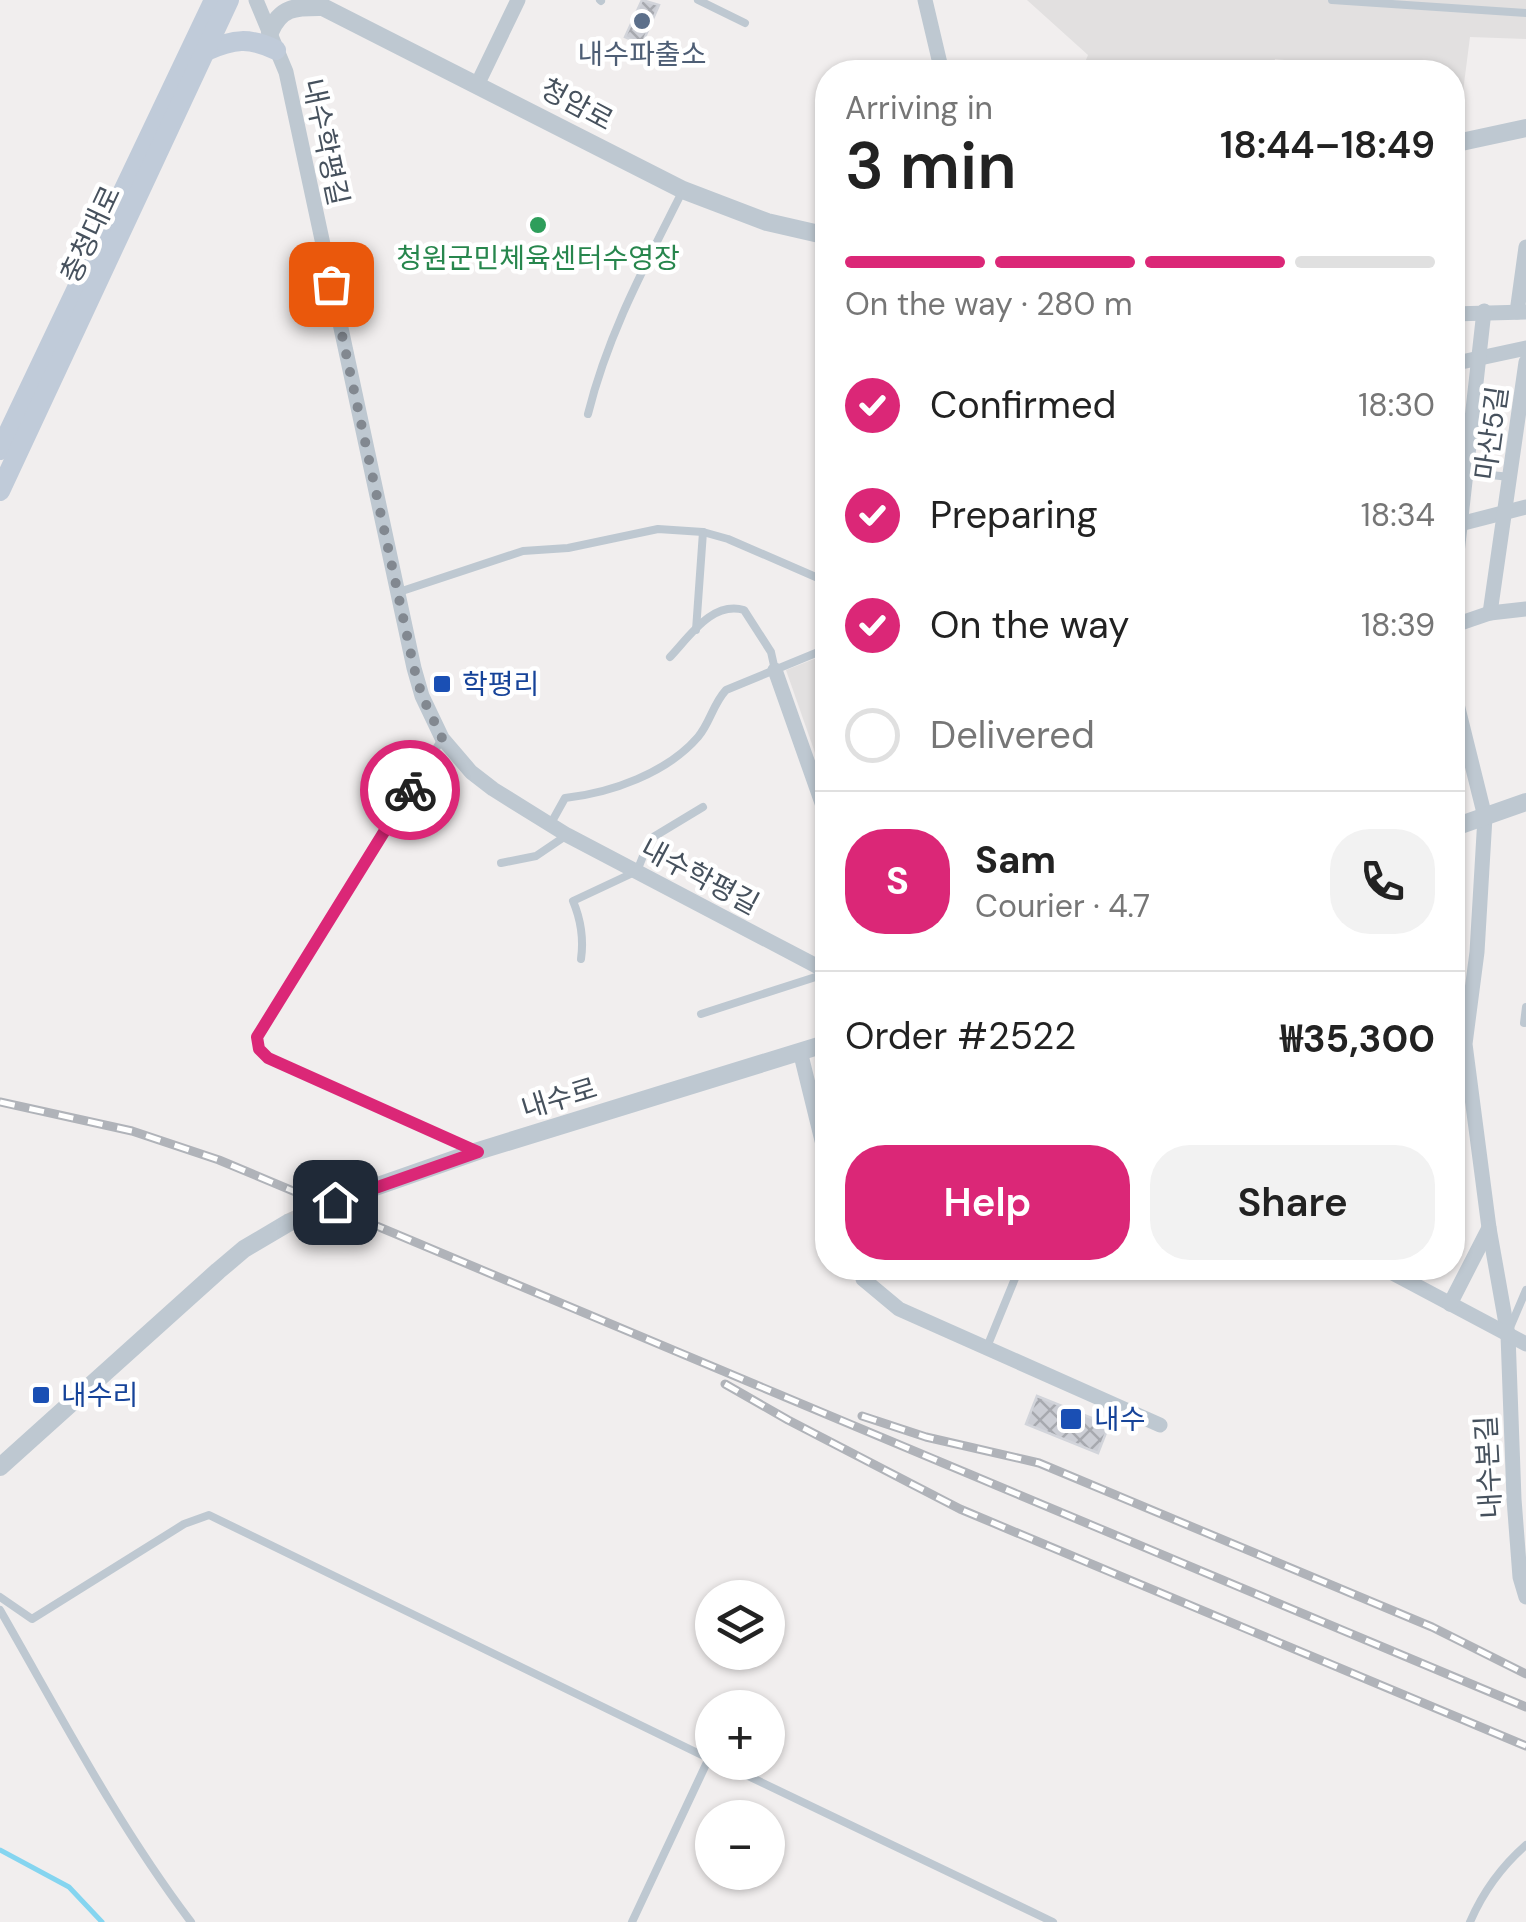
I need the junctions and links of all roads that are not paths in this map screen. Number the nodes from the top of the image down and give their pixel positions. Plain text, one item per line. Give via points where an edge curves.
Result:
1 (214, 0) edge
2 (229, 0) edge
3 (256, 0) edge
4 (518, 0) edge
5 (698, 0) edge
6 (924, 0) edge
7 (1332, 0) edge
8 (316, 2) edge
9 (1526, 13) edge
10 (745, 23) dead end
11 (273, 41) junction
12 (206, 51) junction
13 (939, 60) edge
14 (478, 84) junction
15 (1526, 128) edge
16 (1465, 141) edge
17 (682, 190) junction
18 (815, 233) edge
19 (1526, 247) edge
20 (1484, 312) junction
21 (1522, 312) edge
22 (1465, 313) edge
23 (1526, 348) edge
24 (1479, 358) junction
25 (1465, 361) edge
26 (1526, 362) edge
27 (588, 414) dead end
28 (1465, 438) edge
29 (0, 450) edge
30 (1465, 473) edge
31 (1510, 478) junction
32 (0, 491) edge
33 (1526, 506) edge
34 (1506, 512) junction
35 (1465, 523) edge
36 (703, 532) junction
37 (815, 578) edge
38 (399, 592) junction
39 (1526, 609) edge
40 (1490, 613) junction
41 (1465, 622) edge
42 (696, 630) junction
43 (815, 652) edge
44 (670, 657) dead end
45 (775, 670) junction
46 (1465, 736) edge
47 (442, 738) junction
48 (815, 783) edge
49 (1526, 802) edge
50 (702, 807) dead end
51 (1485, 817) junction
52 (1465, 824) edge
53 (549, 826) junction
54 (568, 836) junction
55 (501, 863) dead end
56 (637, 871) junction
57 (582, 959) dead end
58 (815, 965) edge
59 (815, 976) edge
60 (1470, 1002) junction
61 (1465, 1003) edge
62 (1526, 1007) edge
63 (701, 1014) dead end
64 (1524, 1023) edge
65 (815, 1046) edge
66 (800, 1051) junction
67 (815, 1112) edge
68 (478, 1152) junction
69 (335, 1202) tunnel mouth
70 (288, 1223) tunnel mouth
71 (1488, 1228) junction
72 (1465, 1274) edge
73 (872, 1280) edge
74 (1014, 1280) edge
75 (1406, 1280) edge
76 (1462, 1280) edge
77 (1526, 1290) edge
78 (1450, 1304) junction
79 (1508, 1334) junction
80 (1526, 1344) edge
81 (986, 1350) junction
82 (1160, 1425) dead end
83 (0, 1467) edge
84 (1526, 1596) edge
85 (0, 1598) edge
86 (0, 1610) edge
87 (695, 1751) edge
88 (703, 1780) edge
89 (755, 1780) edge
90 (1526, 1845) edge
91 (191, 1922) edge
92 (632, 1922) edge
93 (1053, 1922) edge
94 (1470, 1922) edge

1 - 29 main road, 충청대로
2 - 12 main road, 충청대로
3 - 11 street, 내수학평길
4 - 14 street
5 - 10 lane
6 - 13 street
7 - 9 lane
8 - 11 street via 276,18
8 - 14 street, 청암로
11 - 12 main road via 243,39
11 - 38 street, 내수학평길 via 295,110
12 - 32 main road, 충청대로
14 - 17 street, 청암로
15 - 16 street
17 - 18 street, 청암로
17 - 27 lane via 618,318
19 - 21 street
20 - 21 street
20 - 22 street
20 - 24 street, 마산5길
23 - 24 street
24 - 25 street
24 - 28 street, 마산5길
26 - 31 street, 마산5길
30 - 31 lane
31 - 34 street, 마산5길
33 - 34 street, 마산5길
34 - 35 street, 마산5길
34 - 40 street, 마산5길
36 - 37 lane
36 - 38 lane via 658,528 524,551
36 - 42 lane
38 - 47 street, 내수학평길 via 422,696
39 - 40 street
40 - 41 street
42 - 44 lane
42 - 45 lane via 717,611 744,610
43 - 45 lane
45 - 48 street
45 - 53 lane via 726,690 699,736 676,756 630,784 565,798
46 - 51 street
47 - 53 street, 내수학평길 via 471,772
47 - 68 lane via 257,1037 268,1058
49 - 51 street
50 - 56 lane via 650,839
51 - 52 street
51 - 60 street, 내수본길
53 - 54 street, 내수학평길
54 - 55 lane via 536,856
54 - 56 street, 내수학평길
56 - 57 lane via 573,900
56 - 58 street, 내수학평길
59 - 63 lane
60 - 61 street
60 - 71 street, 내수본길 via 1465,1044
62 - 64 lane
65 - 66 street, 내수로
66 - 67 street
66 - 68 street, 내수로
68 - 69 street, 내수로
70 - 83 street via 218,1271
71 - 72 street
71 - 79 street, 내수본길
73 - 81 street via 899,1308
74 - 81 lane
75 - 78 street
76 - 78 street
77 - 79 lane, 내수본길
78 - 79 street
79 - 80 street
79 - 84 street, 내수본길 via 1514,1499
81 - 82 street
85 - 87 lane via 32,1618 209,1515
86 - 91 lane via 88,1768
88 - 92 lane
89 - 93 lane
90 - 94 lane via 1487,1889

